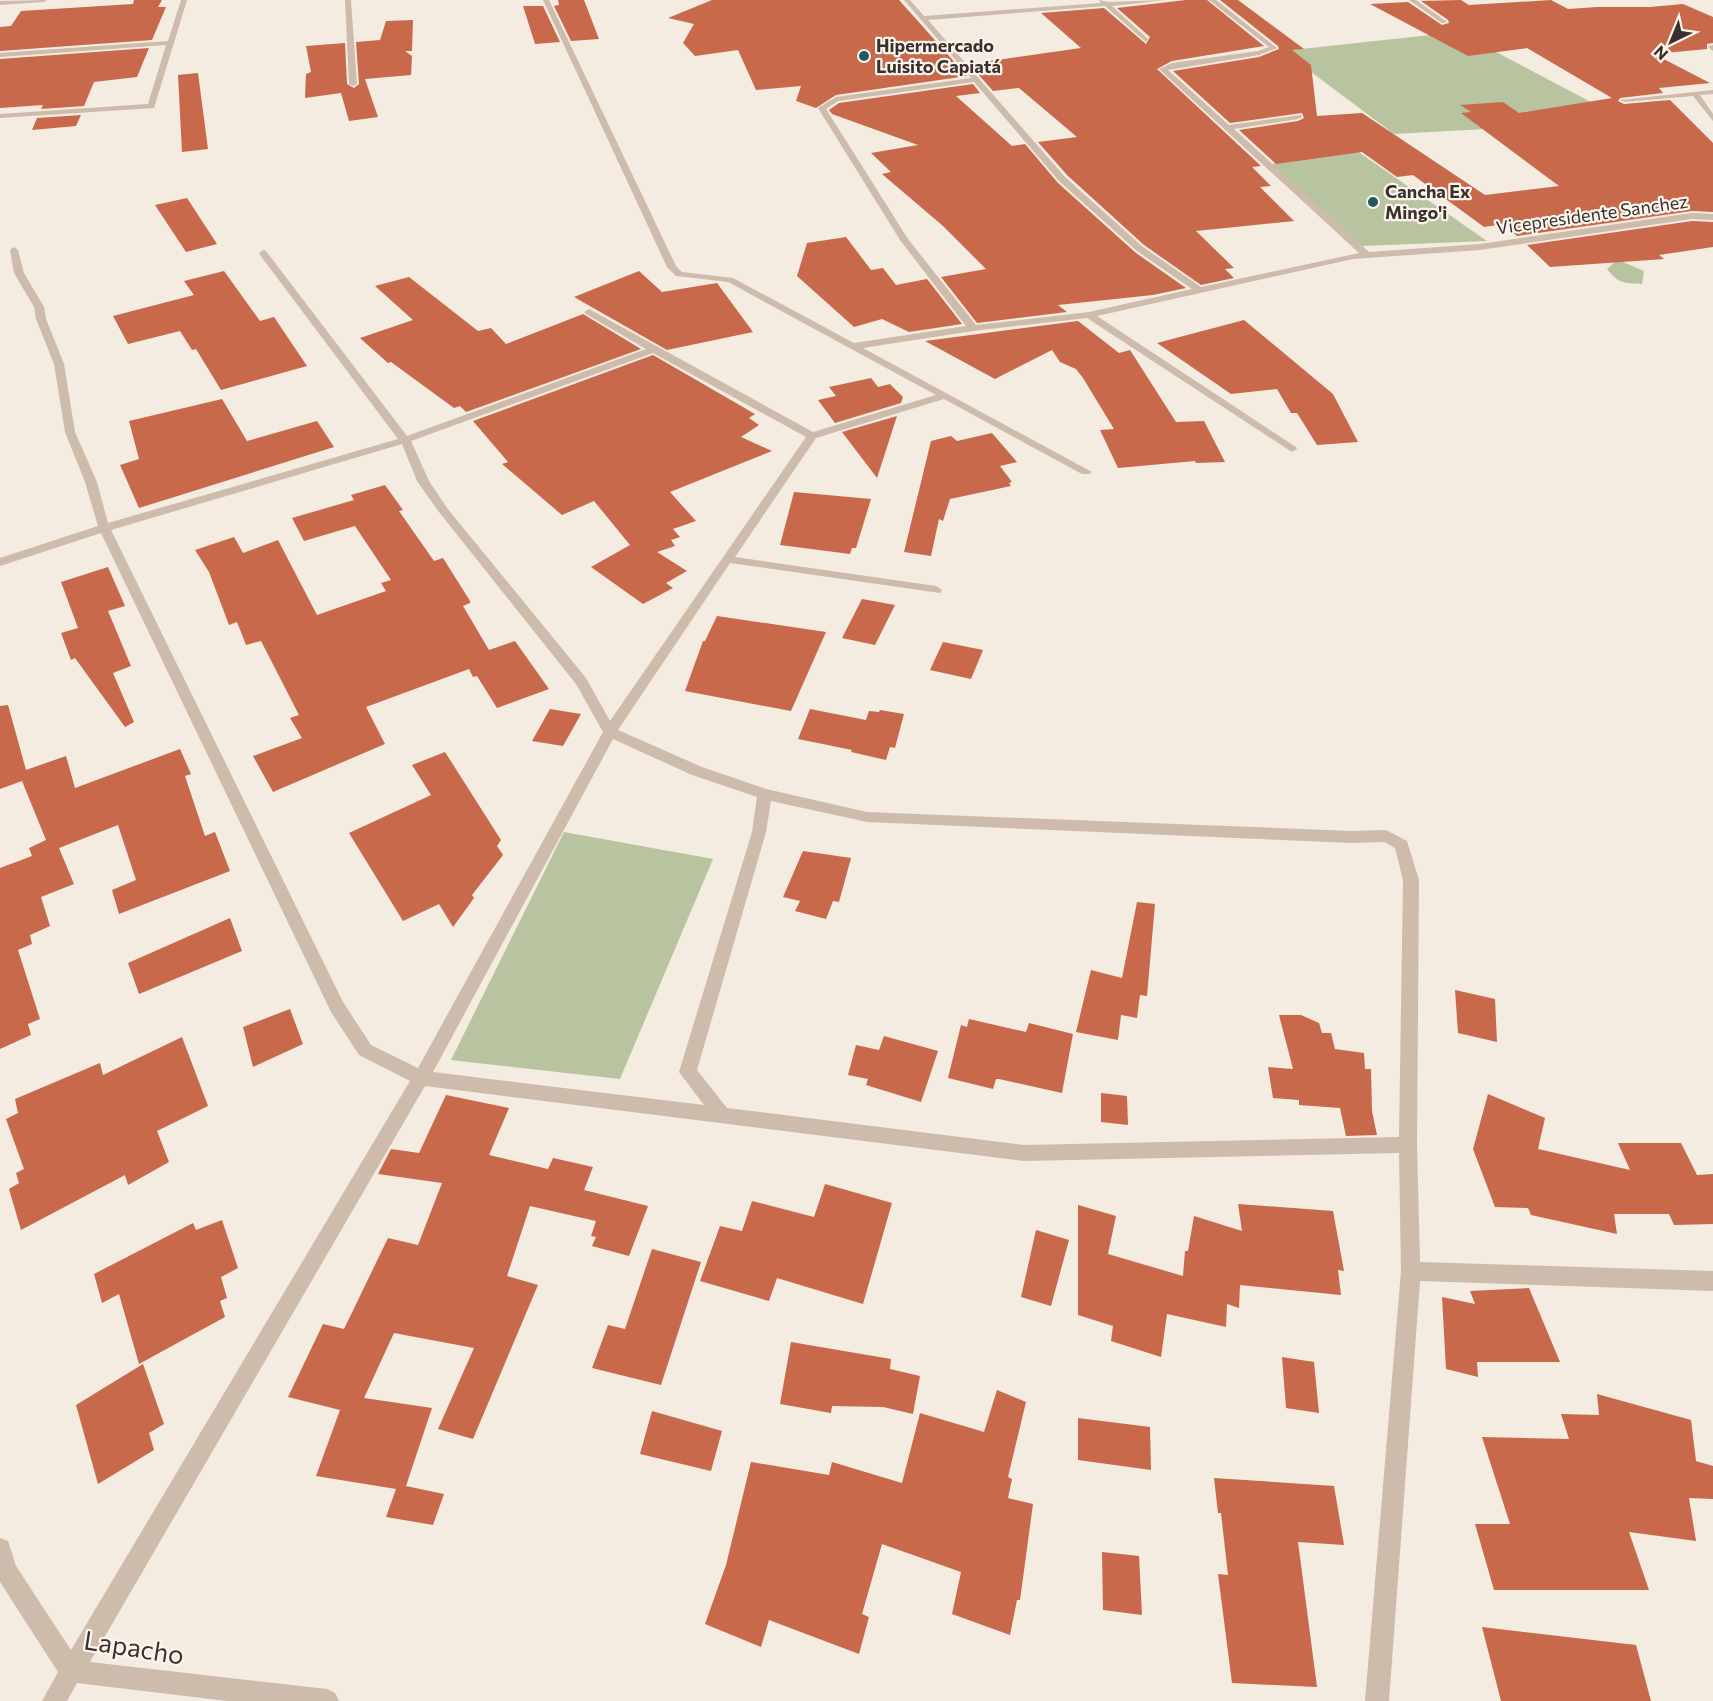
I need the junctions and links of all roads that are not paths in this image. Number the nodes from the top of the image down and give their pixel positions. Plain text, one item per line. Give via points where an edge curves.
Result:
1 (44, 0) edge
2 (184, 0) edge
3 (348, 0) edge
4 (546, 0) edge
5 (907, 0) edge
6 (1025, 0) edge
7 (1163, 0) edge
8 (1212, 0) edge
9 (1412, 0) edge
10 (1104, 2) edge
11 (0, 3) edge
12 (1034, 8) junction
13 (923, 18) junction
14 (1444, 22) dead end
15 (1146, 40) dead end
16 (172, 43) junction
17 (0, 55) edge
18 (977, 79) junction
19 (353, 84) dead end
20 (1713, 92) edge
21 (1695, 94) junction
22 (1624, 100) dead end
23 (0, 116) edge
24 (1298, 117) dead end
25 (1713, 119) edge
26 (1227, 128) junction
27 (1713, 217) edge
28 (14, 250) dead end
29 (263, 253) dead end
30 (1367, 255) junction
31 (1201, 291) junction
32 (589, 312) dead end
33 (1089, 315) junction
34 (973, 328) junction
35 (854, 346) junction
36 (655, 349) junction
37 (944, 396) junction
38 (812, 436) junction
39 (405, 440) junction
40 (1292, 449) dead end
41 (1086, 472) dead end
42 (104, 528) junction
43 (726, 559) junction
44 (0, 562) edge
45 (936, 590) dead end
46 (610, 732) junction
47 (765, 794) junction
48 (421, 1078) junction
49 (722, 1115) junction
50 (1408, 1145) junction
51 (1411, 1271) junction
52 (1713, 1281) edge
53 (0, 1550) edge
54 (71, 1671) junction
55 (54, 1701) edge
56 (327, 1701) edge
57 (1377, 1701) edge

1 - 11 street
2 - 16 street
3 - 19 street
4 - 35 street via 672,267 679,274 730,280
5 - 13 street
6 - 12 street
7 - 10 street
8 - 26 street via 1274,48 1163,69
9 - 14 street
10 - 12 street
10 - 15 street
12 - 13 street
13 - 18 street
16 - 17 street
16 - 23 street via 151,106
18 - 31 street via 1062,179 1140,249
18 - 34 street via 836,99 822,108 904,240
20 - 21 street
21 - 22 street
21 - 25 street
24 - 26 street
26 - 30 street
27 - 30 street, Vicepresidente Sanchez via 1692,216 1480,247
28 - 42 street via 19,273 39,307 59,364 70,432 91,482
29 - 39 street
30 - 31 street, Vicepresidente Sanchez
31 - 33 street, Vicepresidente Sanchez
32 - 36 street
33 - 34 street, Vicepresidente Sanchez
33 - 40 street
34 - 35 street, Vicepresidente Sanchez
35 - 37 street
36 - 38 street
36 - 39 street
37 - 38 street
37 - 41 street
38 - 43 street
39 - 42 street
39 - 46 street via 423,481 443,510 580,681
42 - 44 street
42 - 48 street via 337,1007 365,1050
43 - 45 street
43 - 46 street
46 - 47 street via 697,771
46 - 48 street
47 - 49 street via 759,832 688,1072
47 - 50 street via 867,817 1386,836 1402,845 1411,880
48 - 49 street
48 - 54 street
49 - 50 street via 1024,1153
50 - 51 street
51 - 52 street
51 - 57 street
53 - 54 street, Lapacho via 6,1572
54 - 55 street
54 - 56 street, Lapacho

